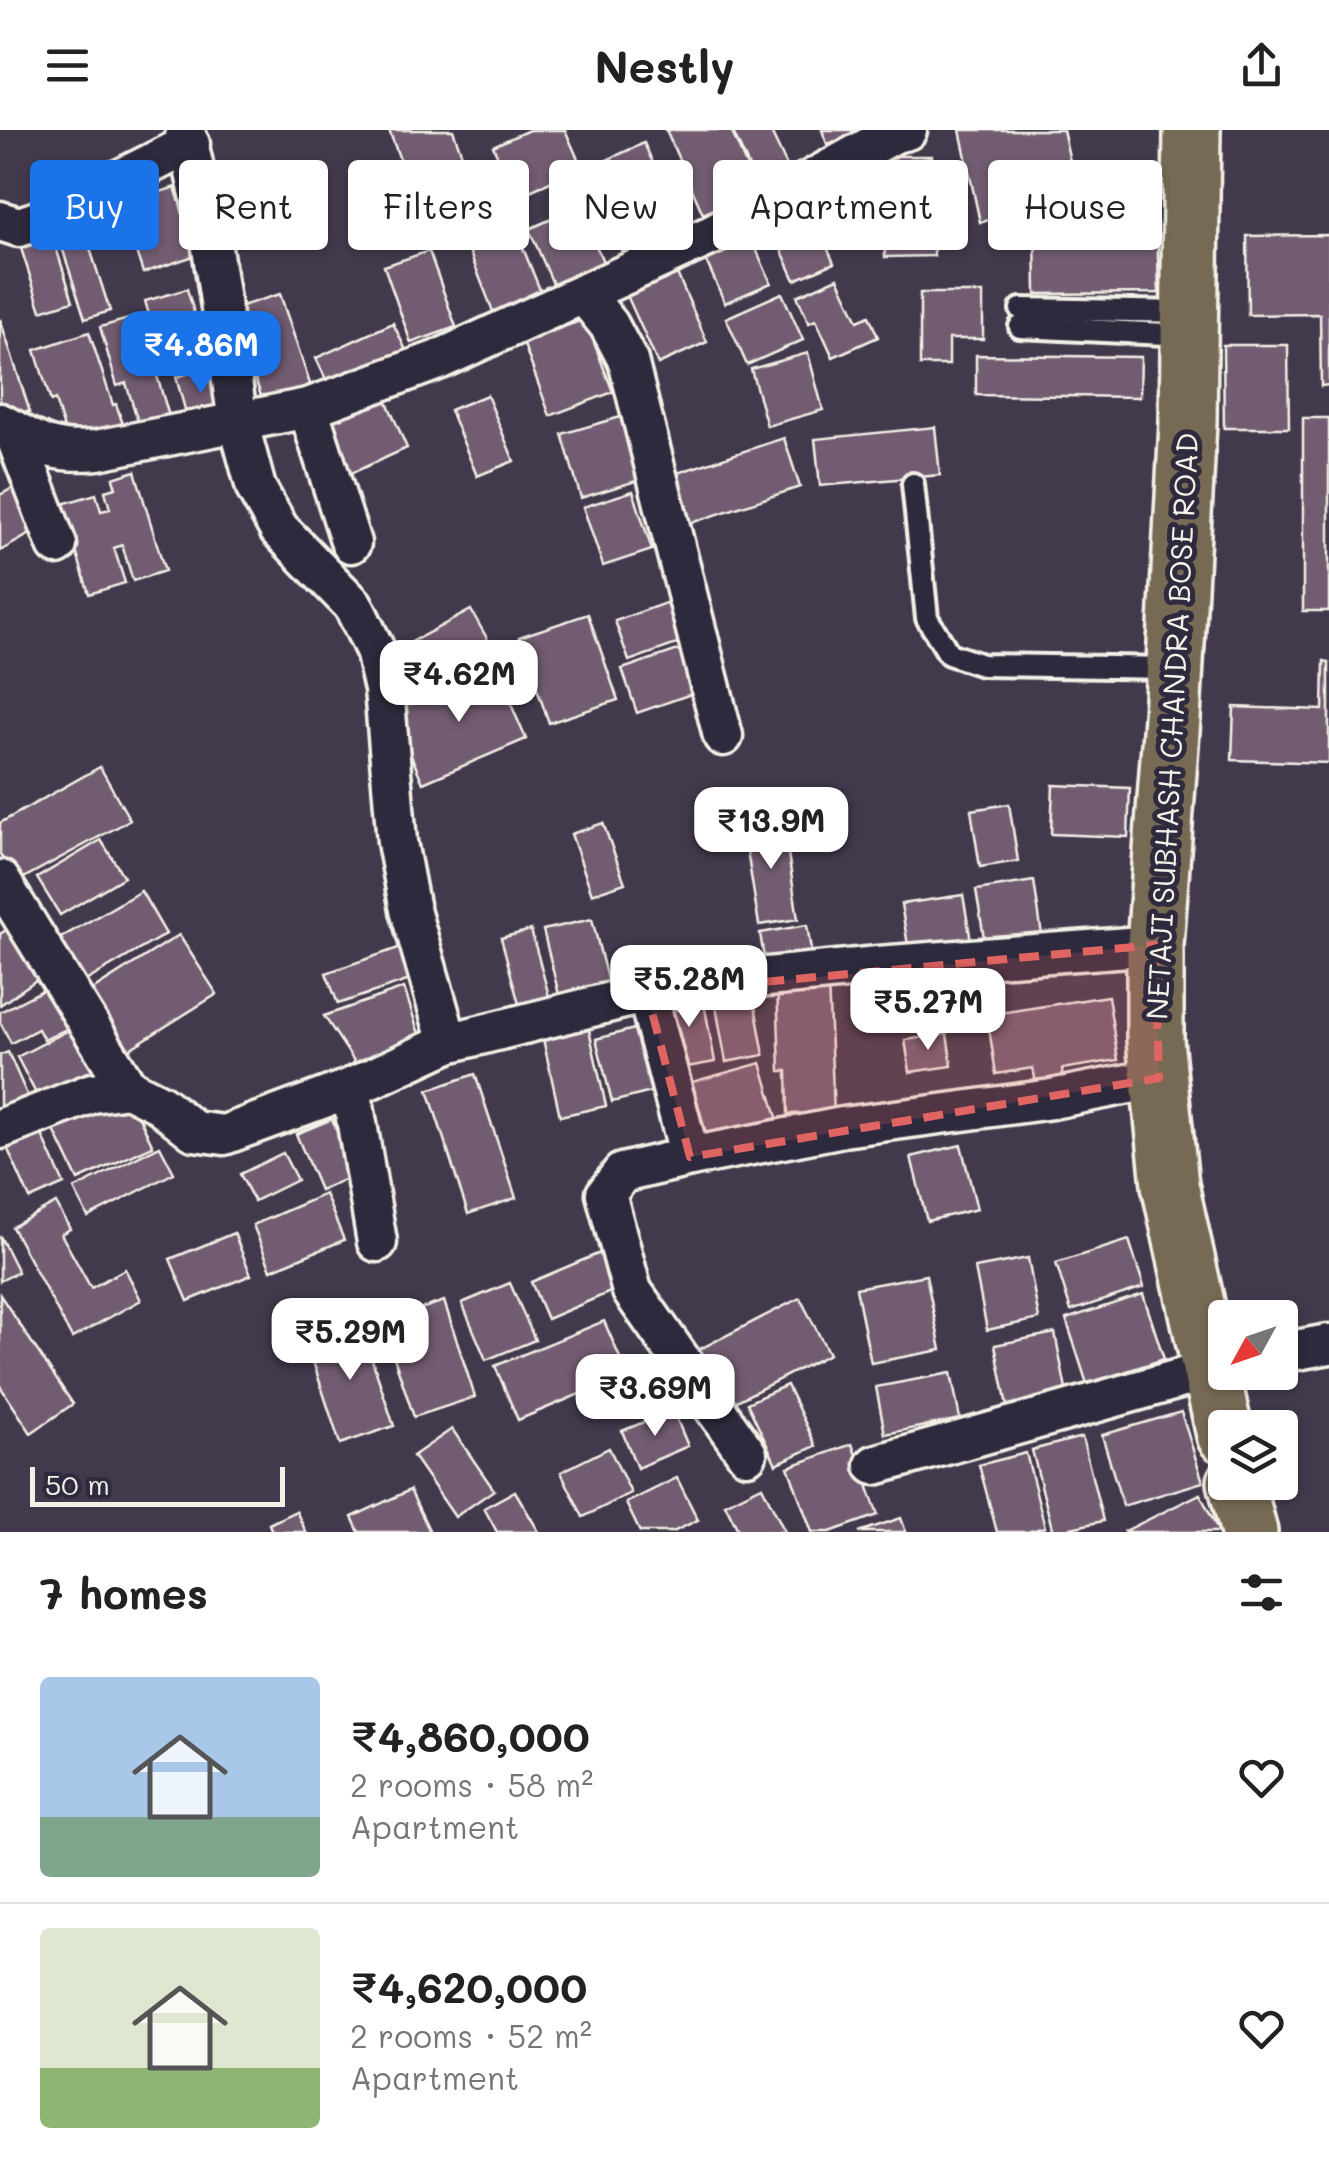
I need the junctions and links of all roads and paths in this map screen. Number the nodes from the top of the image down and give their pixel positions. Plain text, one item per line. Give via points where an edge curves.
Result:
1 (908, 130) edge
2 (1192, 130) edge
3 (187, 137) edge
4 (0, 221) edge
5 (584, 294) junction
6 (1020, 318) dead end
7 (1189, 324) junction
8 (308, 408) junction
9 (238, 421) junction
10 (7, 426) edge
11 (912, 484) dead end
12 (351, 544) dead end
13 (57, 546) dead end
14 (1174, 668) junction
15 (723, 736) dead end
16 (0, 880) edge
17 (1155, 945) junction
18 (648, 993) junction
19 (448, 1043) junction
20 (1159, 1078) junction
21 (128, 1088) junction
22 (350, 1088) junction
23 (0, 1129) edge
24 (690, 1157) junction
25 (377, 1242) dead end
26 (1208, 1332) edge
27 (1329, 1344) edge
28 (1298, 1350) edge
29 (1208, 1370) edge
30 (747, 1454) dead end
31 (875, 1465) dead end
32 (1240, 1500) edge
33 (1248, 1532) edge

1 - 5 street via 714,234
2 - 7 main road, NETAJI SUBHASH CHANDRA BOSE ROAD
3 - 4 street via 37,221 19,227
3 - 9 street via 212,241
5 - 8 street via 438,360
5 - 15 street via 628,361
6 - 7 lane
7 - 14 main road, NETAJI SUBHASH CHANDRA BOSE ROAD
8 - 9 street
8 - 12 street
9 - 10 street via 68,452
9 - 19 street via 256,488 279,529 353,605 375,650 397,842
10 - 13 street
11 - 14 lane via 927,618 949,654 982,665
14 - 17 main road, NETAJI SUBHASH CHANDRA BOSE ROAD
16 - 21 street
17 - 18 street via 878,966
17 - 20 main road, NETAJI SUBHASH CHANDRA BOSE ROAD
18 - 19 street
18 - 24 street
19 - 22 street
20 - 24 street
20 - 26 main road, NETAJI SUBHASH CHANDRA BOSE ROAD via 1170,1185
21 - 22 street via 194,1132 224,1135
21 - 23 street via 92,1092
22 - 25 street
24 - 30 street via 622,1173 606,1194 632,1290
27 - 28 street
29 - 31 street
32 - 33 main road

